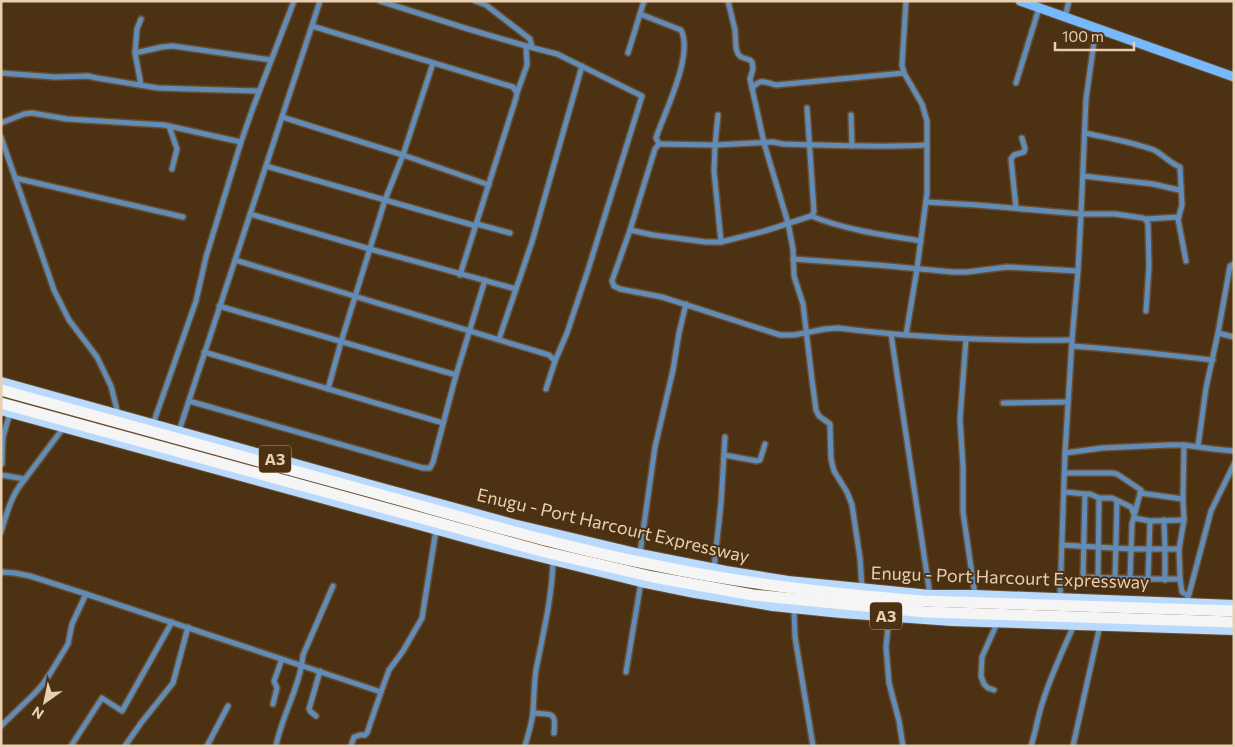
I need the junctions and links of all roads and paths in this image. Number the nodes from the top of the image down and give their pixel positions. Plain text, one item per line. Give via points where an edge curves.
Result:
1 (294, 1) edge
2 (320, 1) edge
3 (380, 1) edge
4 (475, 1) edge
5 (644, 1) edge
6 (728, 1) edge
7 (906, 1) edge
8 (1020, 1) edge
9 (1069, 1) edge
10 (1039, 8) junction
11 (640, 14) junction
12 (1065, 17) junction
13 (141, 19) dead end
14 (312, 26) junction
15 (1096, 28) junction
16 (529, 47) junction
17 (134, 53) junction
18 (628, 53) dead end
19 (271, 60) junction
20 (433, 63) junction
21 (582, 66) junction
22 (1, 73) edge
23 (904, 73) junction
24 (1234, 77) edge
25 (1016, 83) dead end
26 (141, 85) junction
27 (752, 88) junction
28 (259, 91) junction
29 (517, 93) junction
30 (807, 108) dead end
31 (718, 115) dead end
32 (851, 115) dead end
33 (282, 117) junction
34 (1, 123) edge
35 (169, 126) junction
36 (1085, 133) junction
37 (1, 137) edge
38 (1022, 138) dead end
39 (241, 142) junction
40 (659, 144) junction
41 (764, 144) junction
42 (927, 144) junction
43 (715, 145) junction
44 (809, 145) junction
45 (852, 146) junction
46 (403, 155) junction
47 (266, 166) junction
48 (172, 169) dead end
49 (1083, 176) junction
50 (15, 178) junction
51 (489, 185) junction
52 (1179, 190) dead end
53 (385, 200) junction
54 (926, 202) junction
55 (1016, 208) junction
56 (250, 214) junction
57 (1081, 214) junction
58 (811, 216) junction
59 (183, 217) dead end
60 (1179, 217) junction
61 (1145, 219) junction
62 (788, 223) junction
63 (476, 225) junction
64 (630, 230) junction
65 (510, 233) dead end
66 (921, 241) junction
67 (721, 242) junction
68 (370, 249) junction
69 (235, 260) junction
70 (793, 260) junction
71 (1186, 261) dead end
72 (1234, 264) edge
73 (917, 269) junction
74 (1078, 271) junction
75 (460, 275) junction
76 (484, 280) junction
77 (516, 289) junction
78 (356, 296) junction
79 (686, 304) junction
80 (219, 306) junction
81 (1146, 311) dead end
82 (469, 330) junction
83 (806, 332) junction
84 (1218, 332) junction
85 (891, 334) junction
86 (906, 335) junction
87 (1234, 337) edge
88 (966, 339) junction
89 (500, 340) junction
90 (341, 342) junction
91 (1072, 343) junction
92 (204, 352) junction
93 (1213, 360) junction
94 (554, 361) junction
95 (456, 375) junction
96 (1, 382) edge
97 (328, 389) junction
98 (546, 389) dead end
99 (1, 390) edge
100 (189, 400) junction
101 (1, 402) edge
102 (1068, 402) junction
103 (1003, 403) dead end
104 (5, 411) edge
105 (118, 415) junction
106 (442, 423) junction
107 (153, 424) junction
108 (64, 427) junction
109 (178, 432) junction
110 (725, 437) dead end
111 (765, 444) dead end
112 (1184, 445) junction
113 (1198, 446) junction
114 (1234, 451) edge
115 (1065, 453) junction
116 (724, 456) junction
117 (2, 464) edge
118 (1234, 464) edge
119 (1065, 473) junction
120 (1, 475) edge
121 (311, 475) junction
122 (24, 479) junction
123 (308, 487) junction
124 (1065, 492) junction
125 (1140, 493) junction
126 (1085, 494) junction
127 (1099, 498) junction
128 (1183, 499) junction
129 (1117, 501) junction
130 (1134, 516) junction
131 (1164, 520) junction
132 (1184, 520) junction
133 (1150, 521) junction
134 (436, 530) junction
135 (1, 532) edge
136 (1062, 545) junction
137 (1084, 546) junction
138 (1099, 547) junction
139 (1115, 548) junction
140 (1165, 548) junction
141 (548, 549) junction
142 (1131, 549) junction
143 (1148, 549) junction
144 (1180, 549) junction
145 (640, 554) junction
146 (714, 569) junction
147 (1, 572) edge
148 (1098, 578) junction
149 (1115, 578) junction
150 (1130, 578) junction
151 (1180, 579) junction
152 (1148, 580) junction
153 (1164, 580) junction
154 (641, 582) junction
155 (333, 586) dead end
156 (862, 589) junction
157 (86, 594) junction
158 (930, 595) junction
159 (975, 595) junction
160 (1060, 598) junction
161 (1188, 600) junction
162 (1234, 605) edge
163 (794, 608) junction
164 (1234, 611) edge
165 (889, 617) junction
166 (172, 622) junction
167 (997, 622) junction
168 (1234, 622) edge
169 (1074, 624) junction
170 (1100, 625) junction
171 (188, 627) junction
172 (1234, 630) edge
173 (282, 659) junction
174 (302, 666) junction
175 (320, 672) junction
176 (626, 672) dead end
177 (994, 690) dead end
178 (381, 692) junction
179 (273, 704) dead end
180 (228, 706) dead end
181 (533, 713) junction
182 (316, 716) dead end
183 (1, 726) edge
184 (554, 733) dead end
185 (71, 746) edge
186 (125, 746) edge
187 (207, 746) edge
188 (276, 746) edge
189 (351, 746) edge
190 (525, 746) edge
191 (813, 746) edge
192 (903, 746) edge
193 (1032, 746) edge
194 (1073, 746) edge

1 - 19 street
2 - 14 street
3 - 16 street
4 - 16 street via 486,5 530,39
5 - 11 street
6 - 27 street via 738,54 752,62
7 - 23 street
8 - 10 street
9 - 12 street
10 - 12 street
10 - 25 street
11 - 18 street
11 - 40 street via 676,27 683,34 681,66 656,138
12 - 15 street
13 - 17 street
14 - 20 street
14 - 33 street
15 - 24 street
15 - 36 street via 1086,99
16 - 21 street via 557,54
16 - 29 street via 527,65
17 - 19 street via 173,46
17 - 26 street
19 - 28 street
20 - 29 street via 513,86
20 - 46 street
21 - 77 street
21 - 94 street via 642,96 588,270
22 - 26 street via 88,76
23 - 27 street via 776,85 763,81
23 - 42 street via 922,104 927,121
26 - 28 street via 170,89
27 - 41 street
28 - 39 street
29 - 51 street
30 - 44 street
31 - 43 street
32 - 45 street
33 - 46 street
33 - 47 street
34 - 35 street via 32,113 67,119
35 - 39 street
35 - 48 street via 177,149
36 - 49 street
36 - 60 street via 1156,151 1180,167 1182,205
37 - 50 street
38 - 55 street via 1024,152 1011,159
39 - 107 street via 196,301
40 - 43 street
40 - 64 street
41 - 43 street
41 - 44 street
41 - 62 street
42 - 45 street
42 - 54 street
43 - 67 street via 714,172
44 - 45 street
44 - 58 street via 814,212
46 - 51 street
46 - 53 street
47 - 53 street
47 - 56 street
49 - 52 street
49 - 57 street
50 - 59 street
50 - 105 street via 54,290 69,320 97,357 111,386
51 - 63 street
53 - 63 street
53 - 68 street
54 - 55 street
54 - 66 street
55 - 57 street
56 - 68 street
56 - 69 street
57 - 61 street via 1115,214
57 - 74 street
58 - 62 street
58 - 66 street via 859,230
60 - 61 street
60 - 71 street
61 - 81 street via 1150,260
62 - 67 street
62 - 70 street
63 - 65 street
63 - 75 street
64 - 67 street
64 - 79 street via 612,282 614,286
66 - 73 street
68 - 75 street
68 - 78 street
69 - 78 street
69 - 80 street
70 - 73 street
70 - 83 street
72 - 84 street via 1228,270
73 - 74 street via 953,272 1007,267
73 - 86 street
74 - 91 street
75 - 76 street
76 - 77 street
76 - 82 street
77 - 89 street
78 - 82 street
78 - 90 street
79 - 83 street via 780,335
79 - 145 street via 655,447
80 - 90 street
80 - 92 street
82 - 89 street
82 - 95 street
83 - 85 street via 838,328
83 - 156 street via 816,410 830,424 834,471 852,505
84 - 87 street
84 - 93 street
85 - 86 street
85 - 158 street
86 - 88 street
88 - 91 street
88 - 159 street via 960,420 963,512
89 - 94 street via 549,355
90 - 95 street
90 - 97 street
91 - 93 street
91 - 102 street
92 - 97 street
92 - 100 street
93 - 113 street
94 - 98 street
95 - 106 street
96 - 105 main road, Enugu - Port Harcourt Expressway / A3
97 - 106 street
99 - 121 highway, Enugu - Port Harcourt Expressway
100 - 106 street via 423,468 430,468 433,462
100 - 109 street
101 - 123 highway, Enugu - Port Harcourt Expressway
102 - 103 street
102 - 115 street
104 - 108 main road, Enugu - Port Harcourt Expressway / A3
104 - 117 street
105 - 107 main road, Enugu - Port Harcourt Expressway / A3
107 - 109 main road, Enugu - Port Harcourt Expressway / A3
108 - 122 street
108 - 134 main road, Enugu - Port Harcourt Expressway / A3
109 - 141 main road, Enugu - Port Harcourt Expressway / A3 via 378,488
110 - 116 street
111 - 116 street via 757,461
112 - 113 street
112 - 115 street via 1102,448
112 - 128 street
113 - 114 street
115 - 119 street
116 - 146 street
118 - 161 street via 1211,511
119 - 124 street
119 - 125 street via 1117,474
120 - 122 street
121 - 123 highway
121 - 141 highway, Enugu - Port Harcourt Expressway
122 - 135 street via 10,502
123 - 141 highway, Enugu - Port Harcourt Expressway
124 - 126 street
124 - 136 street
125 - 128 street
125 - 130 street
126 - 127 street
126 - 137 street
127 - 129 street
127 - 138 street
128 - 132 street
129 - 130 street via 1131,507
129 - 139 street
130 - 133 street
130 - 142 street
131 - 132 street
131 - 133 street
131 - 140 street
132 - 144 street
133 - 143 street
134 - 141 main road, Enugu - Port Harcourt Expressway / A3
134 - 178 street via 422,618 389,670
136 - 137 street
136 - 160 street
137 - 138 street
137 - 148 street via 1082,575
138 - 139 street
138 - 148 street
139 - 142 street
139 - 149 street
140 - 143 street
140 - 144 street
140 - 153 street
141 - 145 main road, Enugu - Port Harcourt Expressway / A3
141 - 154 main road, Enugu - Port Harcourt Expressway / A3
141 - 164 highway, Enugu - Port Harcourt Expressway / A3 via 753,583 885,598
141 - 168 highway, Enugu - Port Harcourt Expressway / A3 via 653,577 753,595 926,612
141 - 181 street via 552,582 536,671
142 - 143 street
142 - 150 street
143 - 152 street
144 - 151 street
145 - 146 main road, Enugu - Port Harcourt Expressway / A3
146 - 156 main road, Enugu - Port Harcourt Expressway / A3 via 788,582
147 - 157 street via 30,576
148 - 149 street
149 - 150 street
150 - 152 street
151 - 153 street
151 - 161 street via 1182,592
152 - 153 street
154 - 163 main road, Enugu - Port Harcourt Expressway / A3
154 - 176 street
155 - 174 street via 303,656
156 - 158 main road, Enugu - Port Harcourt Expressway / A3
157 - 166 street
157 - 183 street via 72,624 68,644 51,672 35,693
158 - 159 main road, Enugu - Port Harcourt Expressway / A3
159 - 160 main road, Enugu - Port Harcourt Expressway / A3
160 - 161 main road, Enugu - Port Harcourt Expressway / A3
161 - 162 main road, Enugu - Port Harcourt Expressway / A3
163 - 165 main road, Enugu - Port Harcourt Expressway / A3
163 - 191 street via 795,636
165 - 167 main road, Enugu - Port Harcourt Expressway / A3
165 - 192 street via 886,647 889,683
166 - 171 street
166 - 185 street via 122,711 102,698
167 - 169 main road, Enugu - Port Harcourt Expressway / A3
167 - 177 street via 982,657 981,676 984,684
169 - 170 main road, Enugu - Port Harcourt Expressway / A3
169 - 193 street via 1042,702
170 - 172 main road, Enugu - Port Harcourt Expressway / A3
170 - 194 street
171 - 173 street
171 - 186 street via 173,683
173 - 174 street
173 - 179 street via 274,681 277,688
174 - 175 street
174 - 188 street
175 - 178 street
175 - 182 street via 309,709
178 - 189 street via 367,733 354,737
180 - 187 street
181 - 184 street via 551,714 555,720
181 - 190 street

